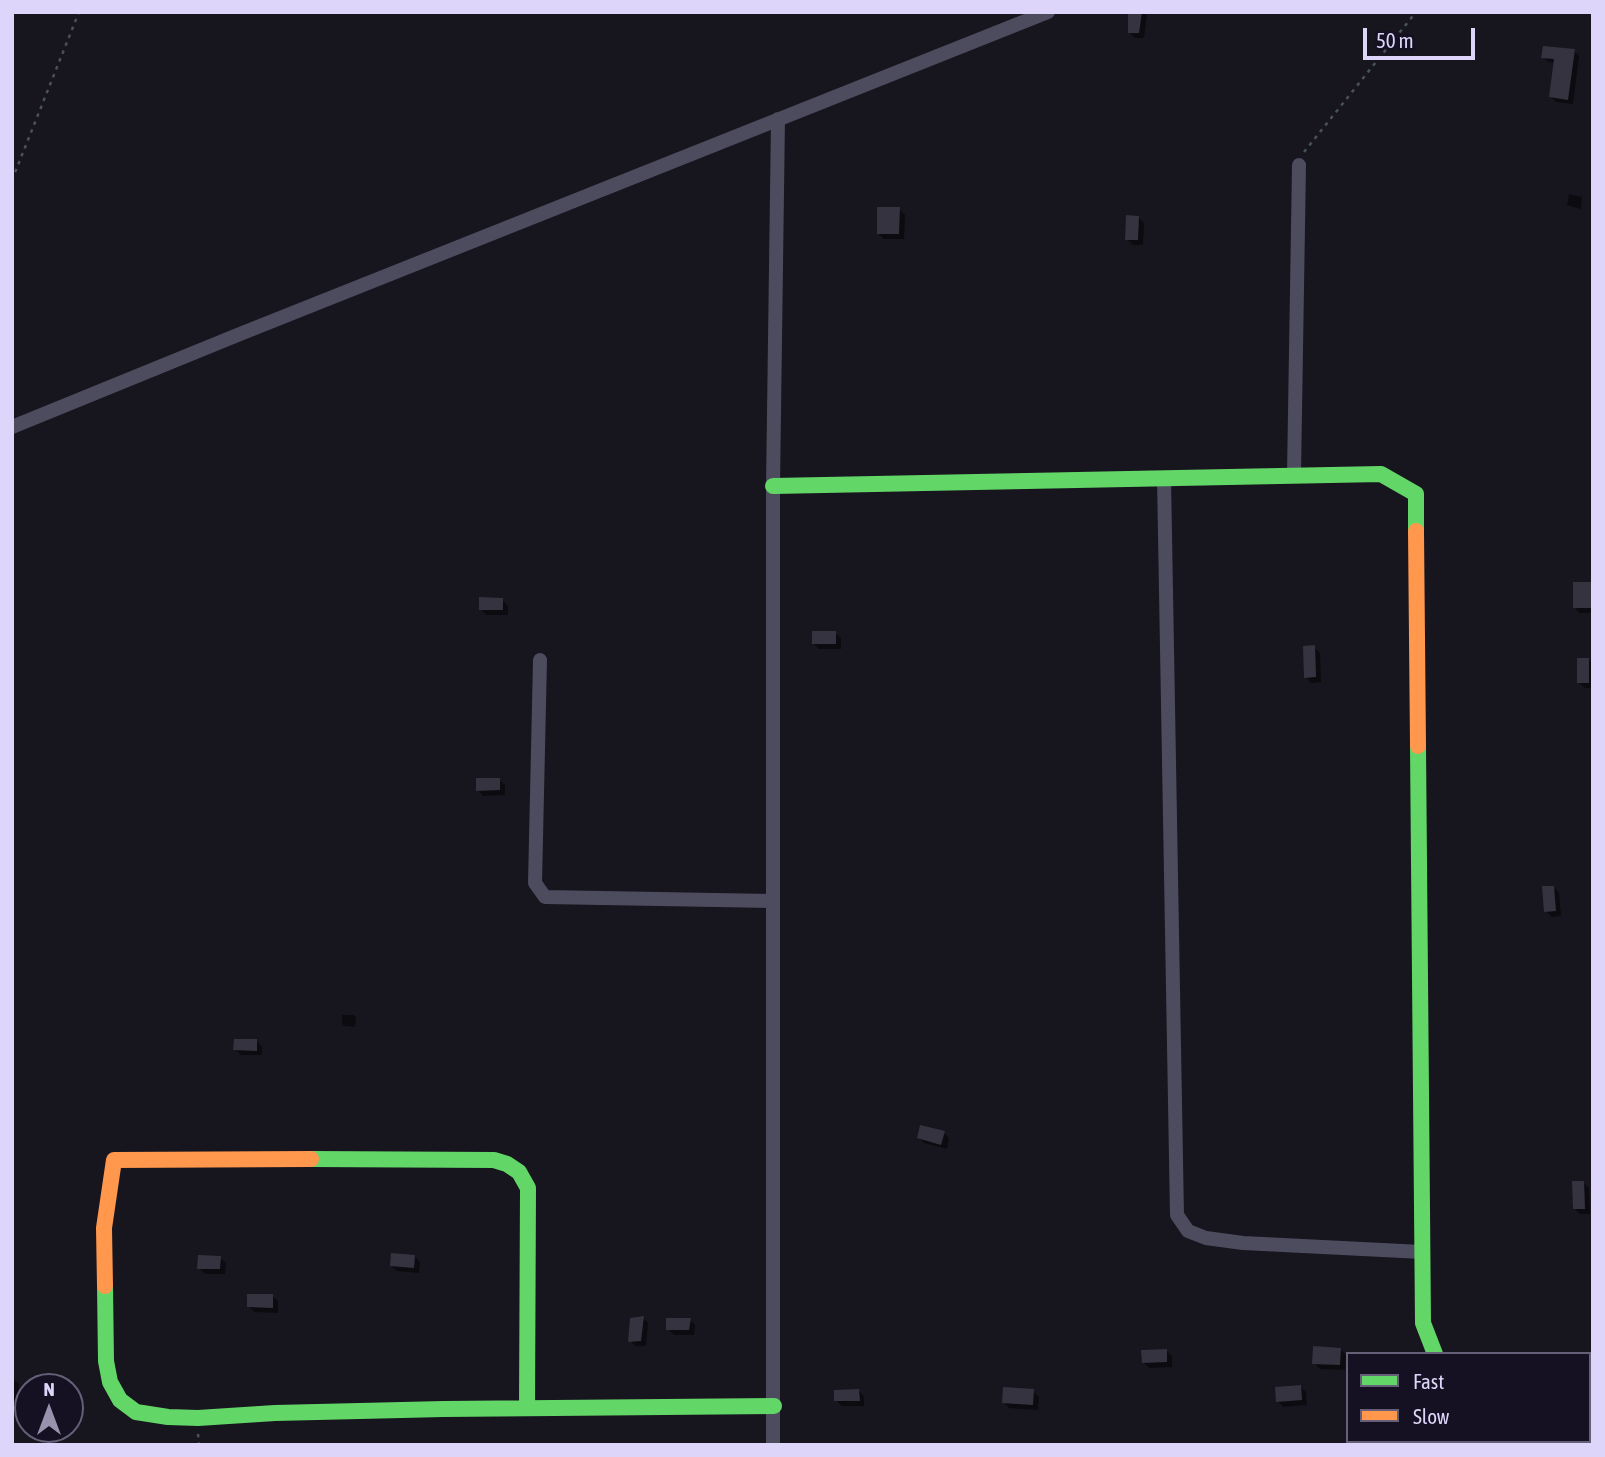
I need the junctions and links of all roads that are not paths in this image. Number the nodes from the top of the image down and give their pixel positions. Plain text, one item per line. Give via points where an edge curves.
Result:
1 (1048, 12) edge
2 (778, 119) junction
3 (1299, 165) road end
4 (12, 427) edge
5 (1294, 474) junction
6 (1164, 478) junction
7 (773, 486) junction
8 (540, 660) dead end
9 (772, 901) junction
10 (1422, 1252) junction
11 (1434, 1352) edge
12 (774, 1406) junction
13 (527, 1408) junction
14 (774, 1445) edge

1 - 2 street
2 - 4 street
2 - 7 street
3 - 5 street
5 - 6 street
5 - 10 street via 1381,474 1416,494
6 - 7 street
6 - 10 street via 1177,1215 1188,1231 1206,1238
7 - 9 street
8 - 9 street via 535,883 545,897
9 - 12 street
10 - 11 street via 1423,1323
12 - 13 street
12 - 14 street
13 - 13 street via 198,1418 136,1412 120,1400 106,1361 104,1228 114,1160 442,1158 507,1164 519,1172 528,1188

